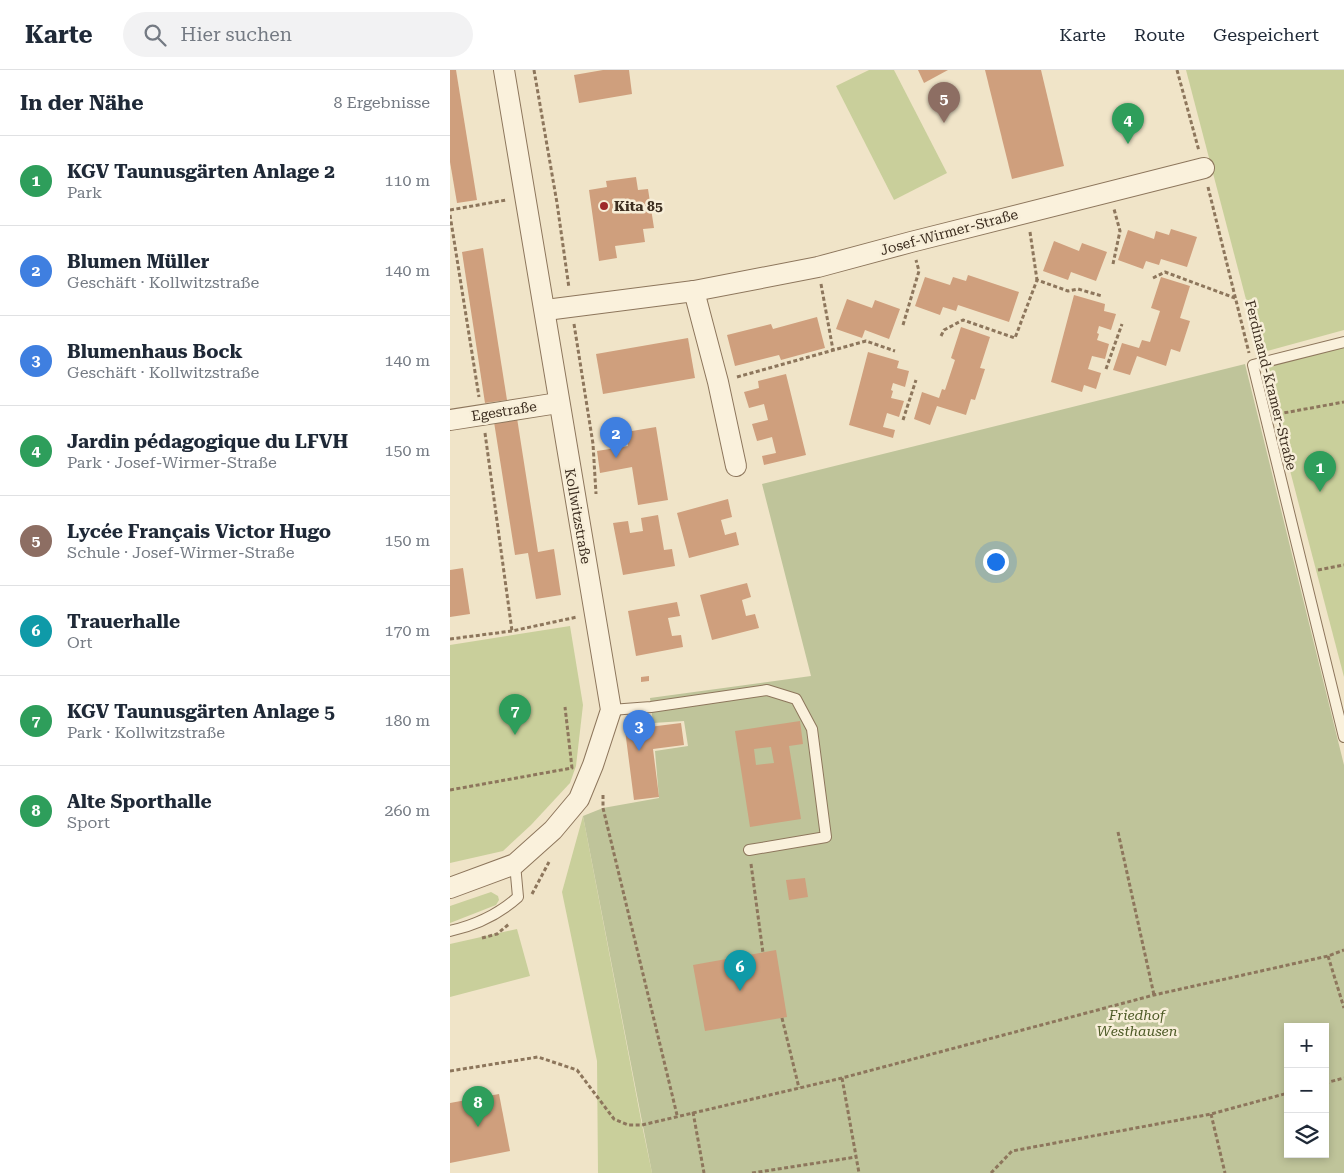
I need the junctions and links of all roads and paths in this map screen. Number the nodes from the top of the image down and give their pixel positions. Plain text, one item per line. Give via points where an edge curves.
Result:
1 (504, 70) edge
2 (1177, 70) edge
3 (1204, 168) junction
4 (1108, 192) junction
5 (526, 197) junction
6 (450, 210) edge
7 (1027, 212) junction
8 (911, 242) junction
9 (1113, 264) dead end
10 (818, 267) junction
11 (1153, 278) dead end
12 (1036, 280) junction
13 (694, 292) junction
14 (1102, 296) dead end
15 (1235, 298) junction
16 (546, 310) junction
17 (903, 324) dead end
18 (1122, 324) dead end
19 (941, 336) dead end
20 (1344, 342) edge
21 (833, 350) junction
22 (895, 351) dead end
23 (1253, 365) junction
24 (1106, 370) dead end
25 (916, 380) dead end
26 (718, 382) junction
27 (1344, 402) edge
28 (558, 403) junction
29 (1264, 417) junction
30 (450, 420) edge
31 (903, 420) dead end
32 (736, 466) dead end
33 (1344, 565) edge
34 (1303, 572) junction
35 (595, 614) junction
36 (450, 639) edge
37 (565, 707) dead end
38 (610, 710) junction
39 (1344, 737) edge
40 (450, 790) edge
41 (603, 795) dead end
42 (1118, 832) dead end
43 (749, 850) joint
44 (515, 864) junction
45 (450, 888) edge
46 (450, 931) edge
47 (1344, 950) edge
48 (763, 953) dead end
49 (1328, 956) junction
50 (1154, 995) junction
51 (1344, 1008) edge
52 (782, 1018) dead end
53 (451, 1070) edge
54 (842, 1078) junction
55 (1344, 1078) edge
56 (1329, 1083) edge
57 (799, 1088) junction
58 (1284, 1095) edge
59 (693, 1112) junction
60 (1211, 1114) junction
61 (678, 1115) junction
62 (856, 1157) junction
63 (704, 1173) edge
64 (752, 1173) edge
65 (859, 1173) edge
66 (991, 1173) edge
67 (1226, 1173) edge

1 - 5 street, Kollwitzstraße
2 - 3 path, Ferdinand-Kramer-Straße
3 - 4 street, Josef-Wirmer-Straße
3 - 15 path, Ferdinand-Kramer-Straße
4 - 7 street, Josef-Wirmer-Straße
4 - 9 path via 1120,231
5 - 6 path
5 - 16 street, Kollwitzstraße
7 - 8 street, Josef-Wirmer-Straße
7 - 12 path
8 - 10 street, Josef-Wirmer-Straße
8 - 17 path via 919,270
10 - 13 street, Josef-Wirmer-Straße
10 - 21 path
11 - 15 path via 1165,272
12 - 14 path
12 - 19 path via 1015,338 963,320 944,330
13 - 16 street, Josef-Wirmer-Straße
13 - 26 street
15 - 23 path, Ferdinand-Kramer-Straße
16 - 28 street, Kollwitzstraße
18 - 24 path
20 - 23 lane
21 - 22 path via 866,341
21 - 26 path
23 - 29 lane, Ferdinand-Kramer-Straße
25 - 31 path
26 - 32 street
27 - 29 path
28 - 30 street, Egestraße
28 - 35 street, Kollwitzstraße
29 - 34 lane, Ferdinand-Kramer-Straße
33 - 34 path
34 - 39 lane, Ferdinand-Kramer-Straße
35 - 36 path via 512,631
35 - 38 street, Kollwitzstraße
37 - 40 path via 572,768
38 - 43 lane via 767,690 796,699 812,730 826,837
38 - 44 street, Kollwitzstraße via 594,765 578,799 553,830
41 - 61 path via 603,808
42 - 50 path
43 - 48 path
44 - 45 street, Kollwitzstraße
44 - 46 lane via 518,896 503,910 483,921
47 - 49 path
49 - 50 path
49 - 51 path
50 - 54 path
52 - 57 path
53 - 61 path via 538,1057 577,1070 614,1119 628,1125 642,1125
54 - 57 path
54 - 62 path
55 - 56 path
57 - 59 path
58 - 60 path
59 - 61 path
59 - 63 path
60 - 66 path via 1012,1151
60 - 67 path
62 - 64 path
62 - 65 path

